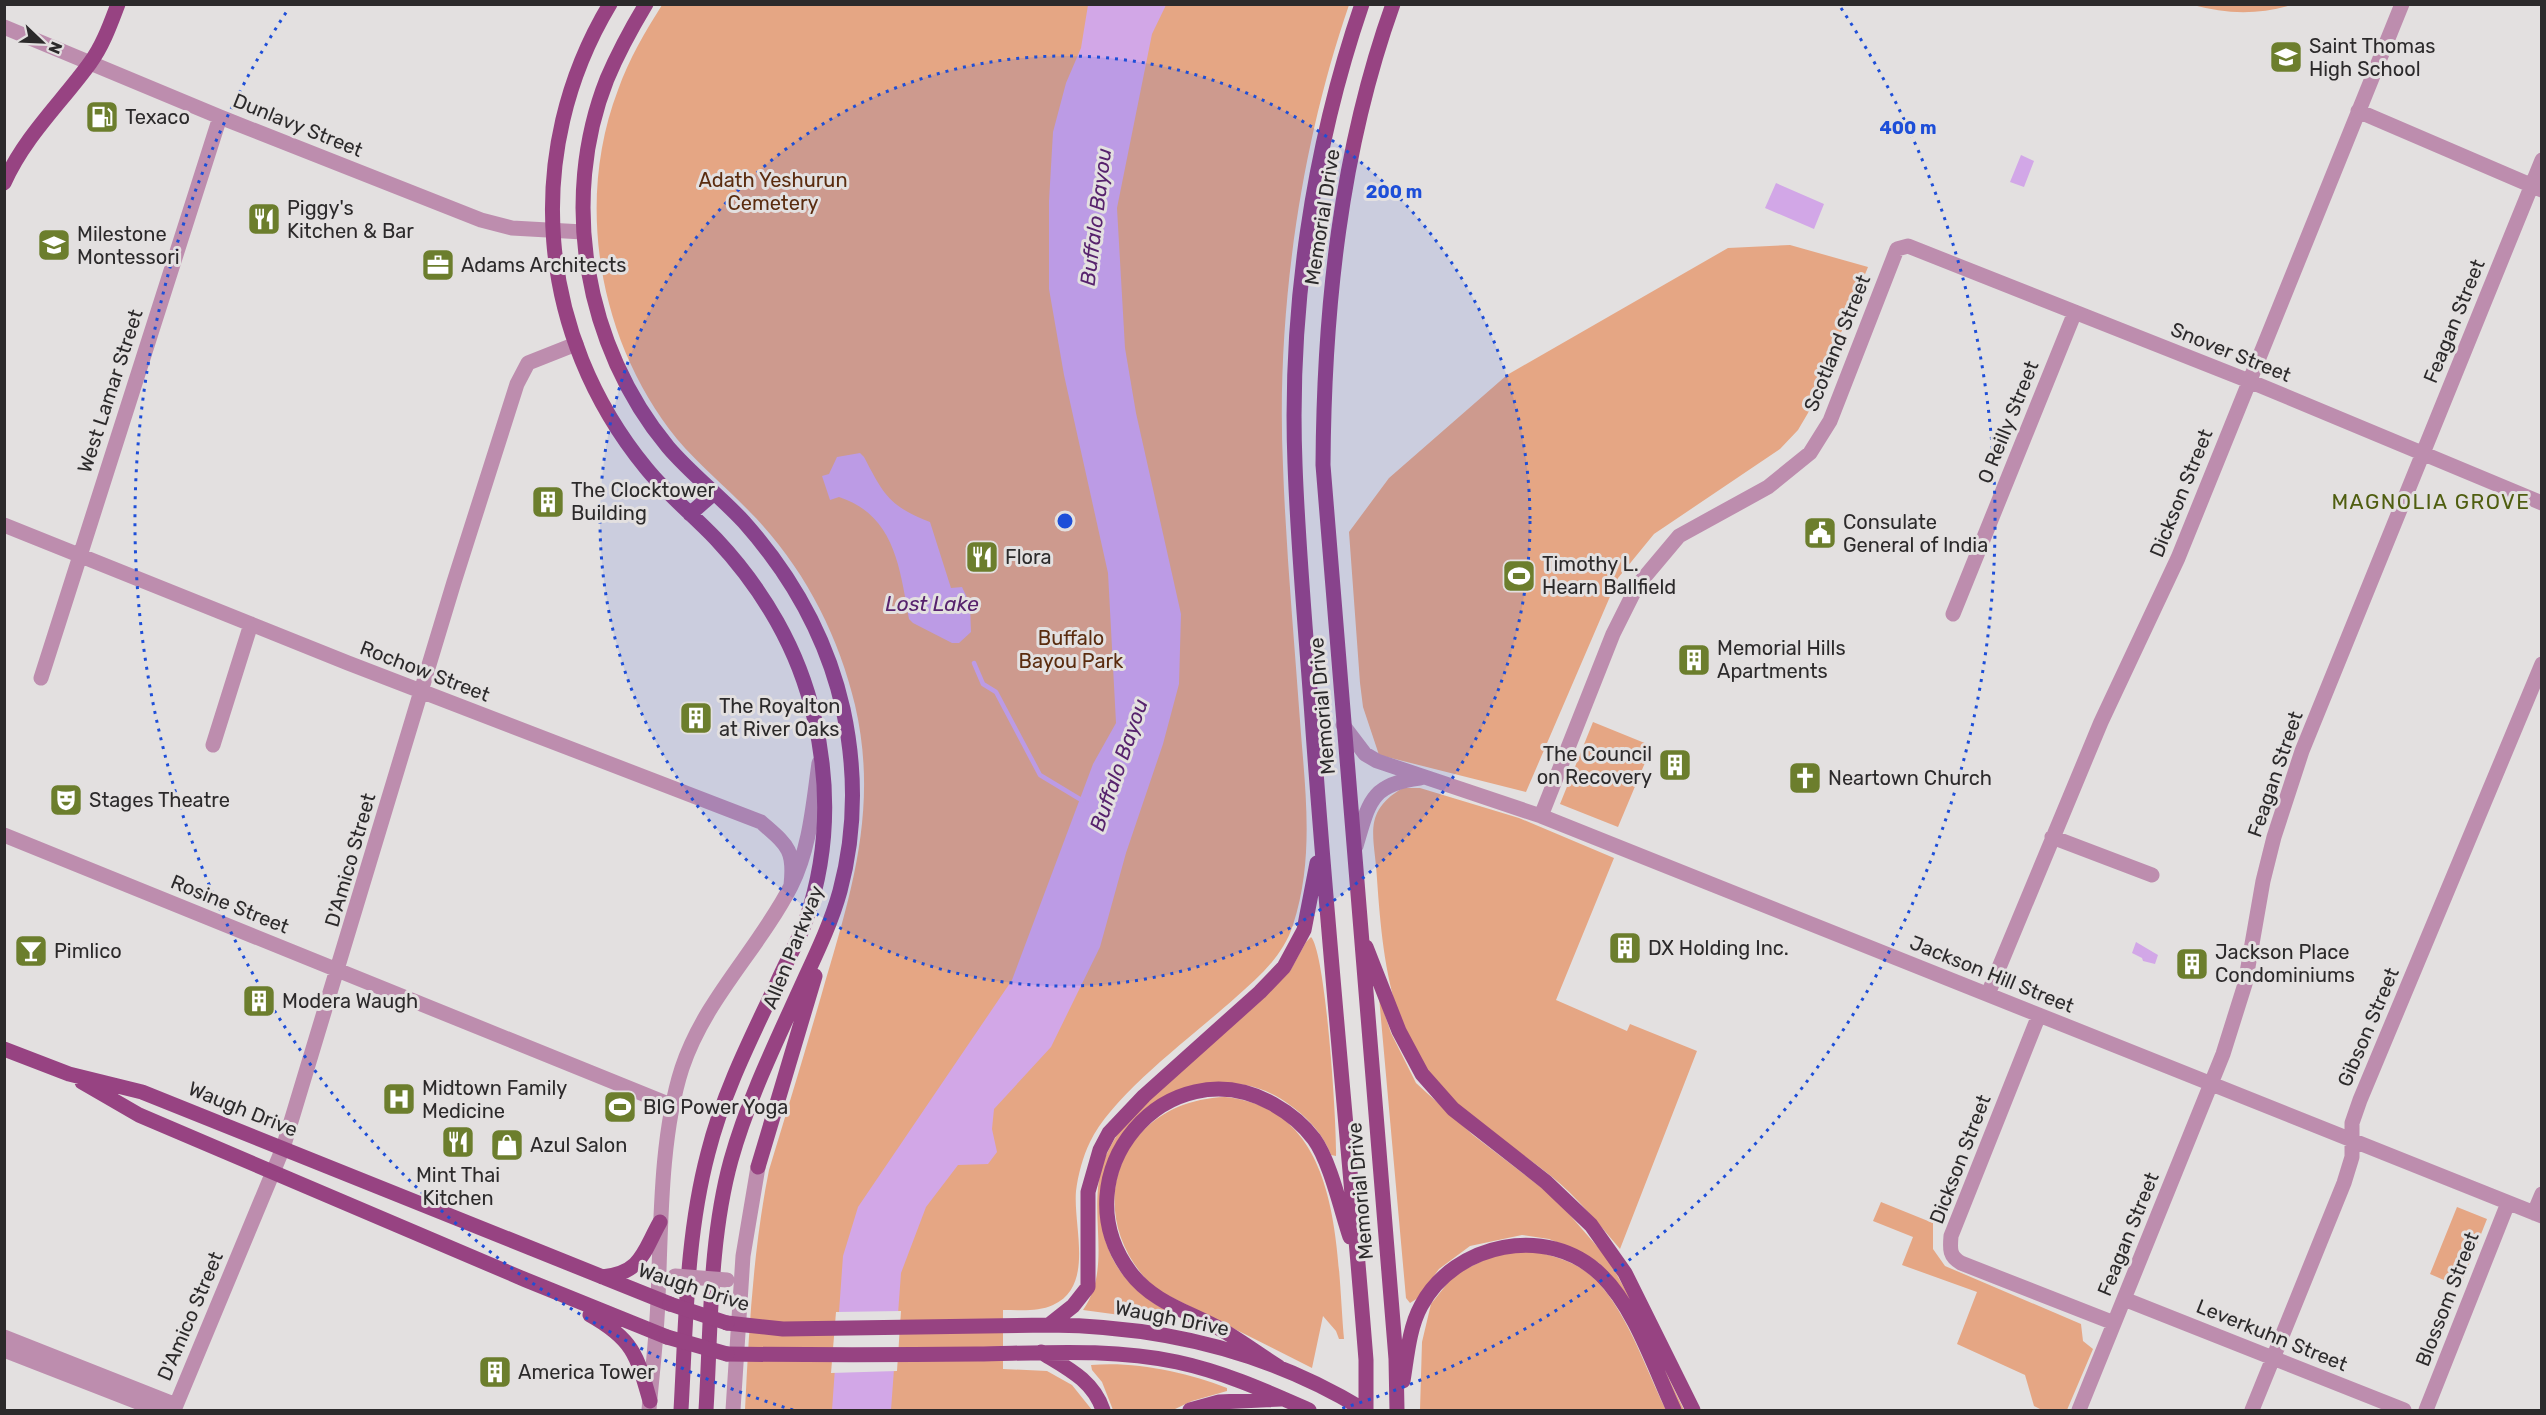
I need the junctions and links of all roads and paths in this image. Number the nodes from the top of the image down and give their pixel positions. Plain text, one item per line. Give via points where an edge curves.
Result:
1 (118, 4) edge
2 (610, 4) edge
3 (646, 4) edge
4 (1362, 4) edge
5 (1393, 4) edge
6 (1403, 4) edge
7 (2402, 4) edge
8 (4, 27) edge
9 (1377, 55) junction
10 (90, 63) junction
11 (2358, 111) junction
12 (220, 117) junction
13 (2541, 160) edge
14 (4, 183) edge
15 (2536, 188) edge
16 (552, 232) junction
17 (583, 232) junction
18 (1902, 246) joint
19 (2075, 312) junction
20 (576, 344) junction
21 (2249, 381) junction
22 (2423, 454) junction
23 (714, 493) junction
24 (2541, 503) edge
25 (690, 514) junction
26 (4, 525) edge
27 (80, 554) junction
28 (1953, 614) dead end
29 (251, 624) junction
30 (2541, 664) edge
31 (41, 678) dead end
32 (422, 692) junction
33 (1343, 724) junction
34 (213, 745) dead end
35 (821, 751) junction
36 (1425, 778) junction
37 (1541, 816) junction
38 (4, 835) edge
39 (2052, 837) junction
40 (1320, 839) junction
41 (1356, 846) junction
42 (2152, 875) dead end
43 (791, 885) junction
44 (840, 890) junction
45 (1360, 930) junction
46 (339, 970) junction
47 (1988, 994) junction
48 (2039, 1015) junction
49 (4, 1049) edge
50 (69, 1074) junction
51 (2211, 1086) junction
52 (673, 1106) junction
53 (2352, 1140) junction
54 (283, 1148) junction
55 (758, 1167) joint
56 (273, 1172) junction
57 (2541, 1194) edge
58 (2508, 1203) junction
59 (2538, 1214) edge
60 (660, 1222) junction
61 (1358, 1260) junction
62 (659, 1262) junction
63 (602, 1277) junction
64 (734, 1277) junction
65 (2124, 1299) junction
66 (578, 1301) junction
67 (664, 1302) junction
68 (2114, 1323) junction
69 (732, 1325) junction
70 (1049, 1325) junction
71 (662, 1335) junction
72 (4, 1337) edge
73 (4, 1350) edge
74 (1036, 1352) junction
75 (731, 1354) junction
76 (2273, 1357) junction
77 (1278, 1367) junction
78 (1283, 1399) junction
79 (649, 1406) edge
80 (175, 1408) edge
81 (158, 1410) edge
82 (681, 1410) edge
83 (706, 1410) edge
84 (733, 1410) edge
85 (1103, 1410) edge
86 (1190, 1410) edge
87 (1309, 1410) edge
88 (1365, 1410) edge
89 (1397, 1410) edge
90 (1674, 1410) edge
91 (1693, 1410) edge
92 (2079, 1410) edge
93 (2252, 1410) edge
94 (2404, 1410) edge
95 (2426, 1410) edge

1 - 10 main road via 104,41
2 - 16 main road, Allen Parkway via 578,68 563,118 554,163
3 - 17 main road, Allen Parkway via 606,82 593,128 585,172
4 - 40 main road, Memorial Drive via 1322,155 1308,234 1295,370 1294,463
5 - 9 main road, Memorial Drive
6 - 9 main road
7 - 11 street, Dickson Street
8 - 10 street, Dunlavy Street
9 - 33 main road, Memorial Drive via 1347,182 1324,384 1323,465
10 - 12 street, Dunlavy Street
10 - 14 main road via 32,132
11 - 15 street
11 - 21 street, Dickson Street
12 - 16 street, Dunlavy Street via 481,220
12 - 27 street, West Lamar Street
13 - 15 street, Feagan Street
15 - 22 street, Feagan Street
16 - 17 street, Dunlavy Street
16 - 20 main road, Allen Parkway via 563,308
17 - 23 main road, Allen Parkway via 594,298 621,372 644,415 670,450
18 - 19 street, Snover Street
18 - 37 street, Scotland Street via 1897,249 1830,421 1810,453 1768,487 1679,536 1638,586 1613,634
19 - 21 street, Snover Street
19 - 28 street, O Reilly Street
20 - 25 main road, Allen Parkway via 592,384 618,430 647,469
20 - 32 street, D'Amico Street via 528,363 518,384
21 - 22 street, Snover Street
21 - 39 street, Dickson Street via 2178,558
22 - 24 street, Snover Street
22 - 51 street, Feagan Street via 2293,779 2263,881 2245,984
23 - 25 main road
23 - 44 main road, Allen Parkway via 771,555 799,595 832,668 851,752 854,796
25 - 35 main road, Allen Parkway via 746,573 787,640 802,674
26 - 27 street, Rochow Street
27 - 29 street, Rochow Street
27 - 31 street, West Lamar Street
29 - 32 street, Rochow Street
29 - 34 street
30 - 53 street, Gibson Street via 2360,1100 2352,1123
32 - 43 street, Rochow Street via 761,822 792,855
32 - 46 street, D'Amico Street
33 - 36 street, Jackson Hill Street via 1365,754
33 - 41 main road, Memorial Drive
35 - 43 street via 808,839
35 - 82 main road, Allen Parkway via 826,796 820,870 805,923 720,1110 697,1201 690,1253
36 - 37 street, Jackson Hill Street
36 - 41 street, Jackson Hill Street via 1399,781 1379,790 1369,803
37 - 47 street, Jackson Hill Street
38 - 46 street, Rosine Street
39 - 42 street
39 - 47 street, Dickson Street
40 - 61 main road, Memorial Drive
40 - 70 main road via 1304,930 1284,967 1143,1096 1109,1133 1088,1192 1088,1287 1074,1306
41 - 45 main road, Memorial Drive
43 - 52 street via 703,1020 682,1068
44 - 55 main road
44 - 83 main road, Allen Parkway via 826,931 758,1083 731,1162 716,1257
45 - 89 main road, Memorial Drive
45 - 91 main road via 1399,1031 1422,1074 1454,1109 1570,1202 1591,1225 1625,1273
46 - 52 street, Rosine Street
46 - 54 street, D'Amico Street
47 - 48 street, Jackson Hill Street
48 - 51 street, Jackson Hill Street
48 - 68 street, Dickson Street via 1951,1236 1950,1251 1961,1263
49 - 50 main road, Waugh Drive
50 - 54 main road, Waugh Drive via 142,1092
50 - 56 main road, Waugh Drive via 139,1115
51 - 53 street, Jackson Hill Street
51 - 65 street, Feagan Street
52 - 60 street
53 - 58 street, Jackson Hill Street
53 - 76 street, Gibson Street via 2352,1157 2344,1183
54 - 56 street, D'Amico Street
54 - 63 main road, Waugh Drive
55 - 64 street
56 - 66 main road, Waugh Drive
56 - 80 street, D'Amico Street
57 - 59 street
58 - 59 street, Jackson Hill Street
58 - 95 street, Blossom Street
60 - 62 street
60 - 63 main road via 640,1262 618,1275
61 - 77 main road via 1323,1155 1302,1124 1285,1111 1240,1092 1219,1090 1177,1098 1154,1110 1134,1128 1118,1152 1109,1176 1109,1230 1119,1254 1146,1290 1222,1330
61 - 88 main road, Memorial Drive via 1366,1360
62 - 64 street, bridge via 675,1276
62 - 67 street
63 - 67 main road, Waugh Drive
64 - 69 street
65 - 68 street, Feagan Street
65 - 76 street, Leverkuhn Street
66 - 71 main road, Waugh Drive
66 - 79 main road via 590,1315 615,1329 633,1351
67 - 69 main road, Waugh Drive, bridge
67 - 71 street
68 - 92 street, Feagan Street
69 - 70 main road, Waugh Drive via 783,1329
69 - 75 street
70 - 77 main road, Waugh Drive via 1092,1325 1182,1337
71 - 75 main road, Waugh Drive, bridge
71 - 79 street
72 - 80 street
73 - 81 street
74 - 75 main road, Waugh Drive
74 - 78 main road, Waugh Drive via 1092,1352 1176,1362 1217,1372
74 - 85 main road via 1087,1382 1098,1394
75 - 84 street
76 - 93 street, Gibson Street
76 - 94 street, Leverkuhn Street
77 - 88 main road, Waugh Drive
78 - 86 main road via 1219,1402
78 - 87 main road, Waugh Drive
89 - 90 main road via 1412,1331 1420,1307 1435,1285 1460,1262 1489,1249 1522,1245 1554,1249 1578,1259 1614,1289

